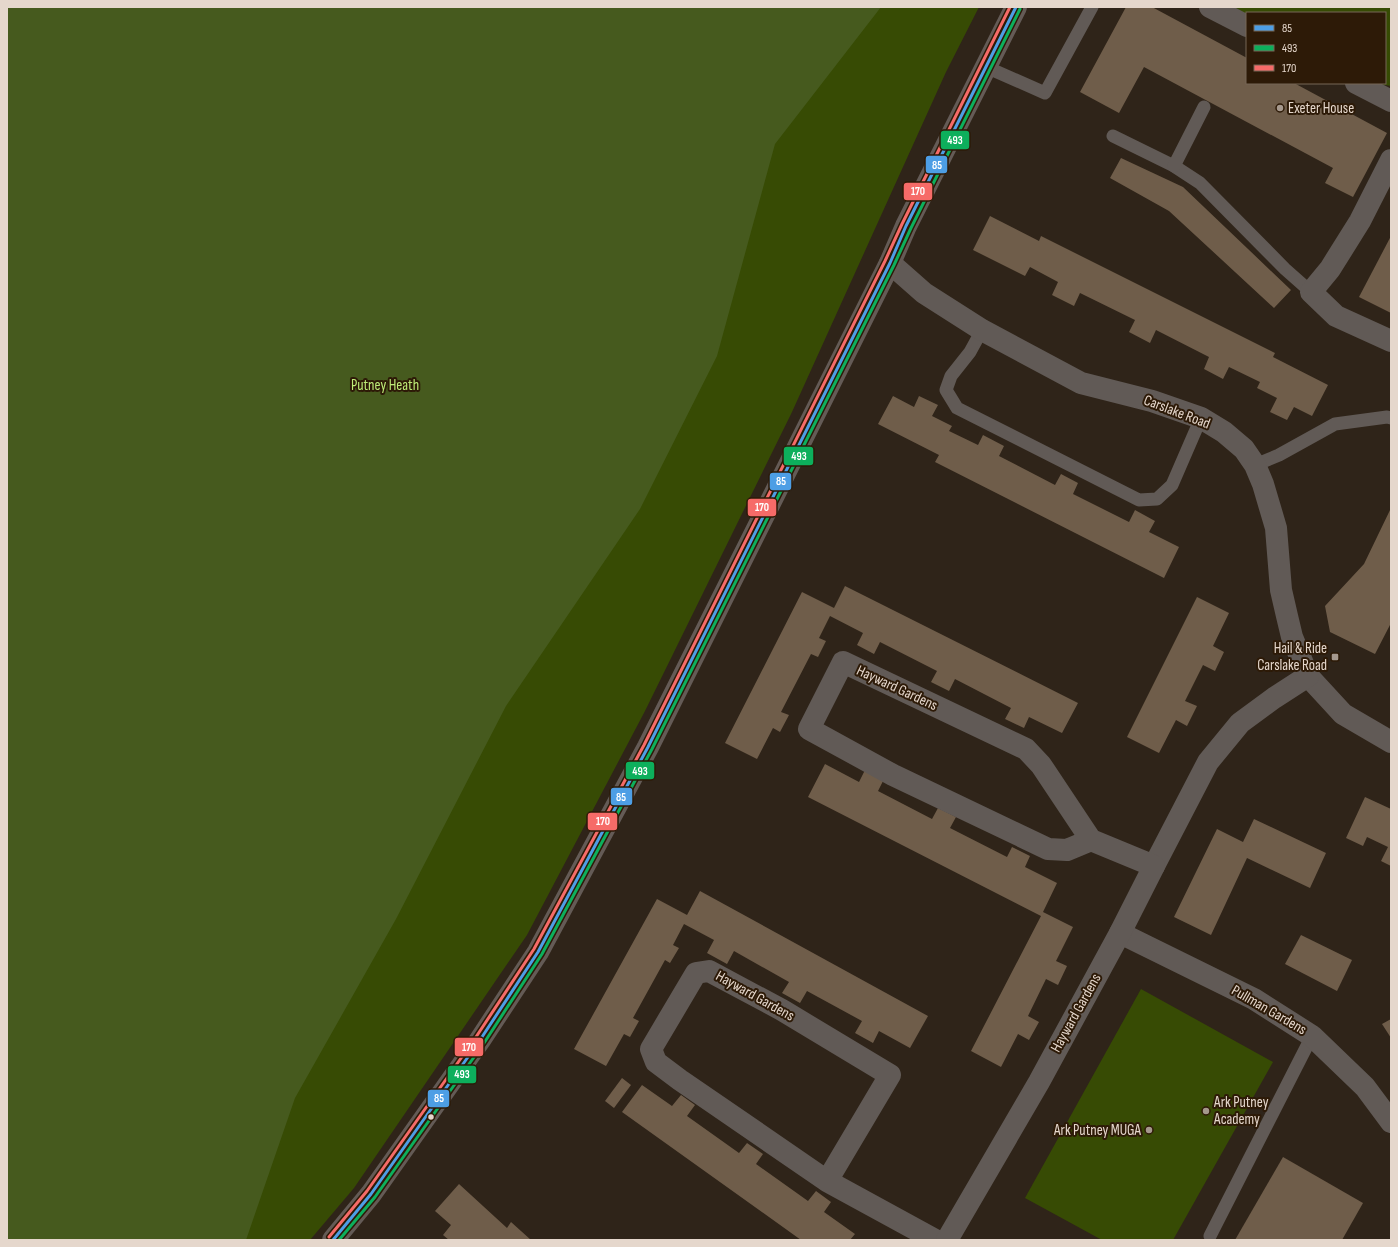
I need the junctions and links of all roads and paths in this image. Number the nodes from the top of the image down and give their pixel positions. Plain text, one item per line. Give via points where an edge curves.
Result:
1 (1016, 7) edge
2 (1092, 7) edge
3 (1210, 7) edge
4 (1246, 25) edge
5 (986, 66) junction
6 (1358, 84) edge
7 (1391, 101) edge
8 (1204, 107) dead end
9 (1113, 136) dead end
10 (1391, 160) edge
11 (1174, 166) junction
12 (890, 263) junction
13 (1311, 292) junction
14 (982, 330) junction
15 (1391, 341) edge
16 (1201, 418) junction
17 (1391, 418) edge
18 (1255, 465) junction
19 (1308, 676) junction
20 (1391, 742) edge
21 (1091, 840) junction
22 (1154, 866) junction
23 (1120, 933) junction
24 (1312, 1036) junction
25 (1391, 1122) edge
26 (827, 1181) junction
27 (1210, 1236) dead end
28 (334, 1240) edge
29 (935, 1240) edge
30 (947, 1240) edge

1 - 5 street
2 - 5 lane via 1045,93
3 - 4 street
5 - 12 street
6 - 7 street
8 - 11 lane
9 - 11 lane
10 - 13 street via 1360,221 1330,269
11 - 13 lane via 1200,183
12 - 14 street, Carslake Road via 924,293
12 - 28 street via 648,747 538,952 480,1040 380,1181
13 - 15 street via 1336,316
14 - 16 street, Carslake Road via 1081,383 1152,401
14 - 16 lane via 970,352 951,376 946,390 956,408 1139,500 1157,499 1172,484
16 - 18 street, Carslake Road via 1224,432 1244,449
17 - 18 lane via 1335,424 1279,455
18 - 19 street, Carslake Road via 1276,528 1282,590 1292,637
19 - 20 street, Carslake Road via 1343,714
19 - 22 street, Hayward Gardens via 1240,723 1208,762
21 - 21 street, Hayward Gardens via 1067,850 1048,849 893,775 809,729 843,662 1026,749 1041,765
21 - 22 street
22 - 23 street, Hayward Gardens
23 - 24 street, Pullman Gardens via 1254,999
23 - 30 street, Hayward Gardens via 1039,1082
24 - 25 street, Pullman Gardens via 1365,1087
24 - 27 lane
26 - 26 street, Hayward Gardens via 656,1062 651,1049 696,973 709,971 782,1010 890,1075
26 - 29 street, Hayward Gardens

